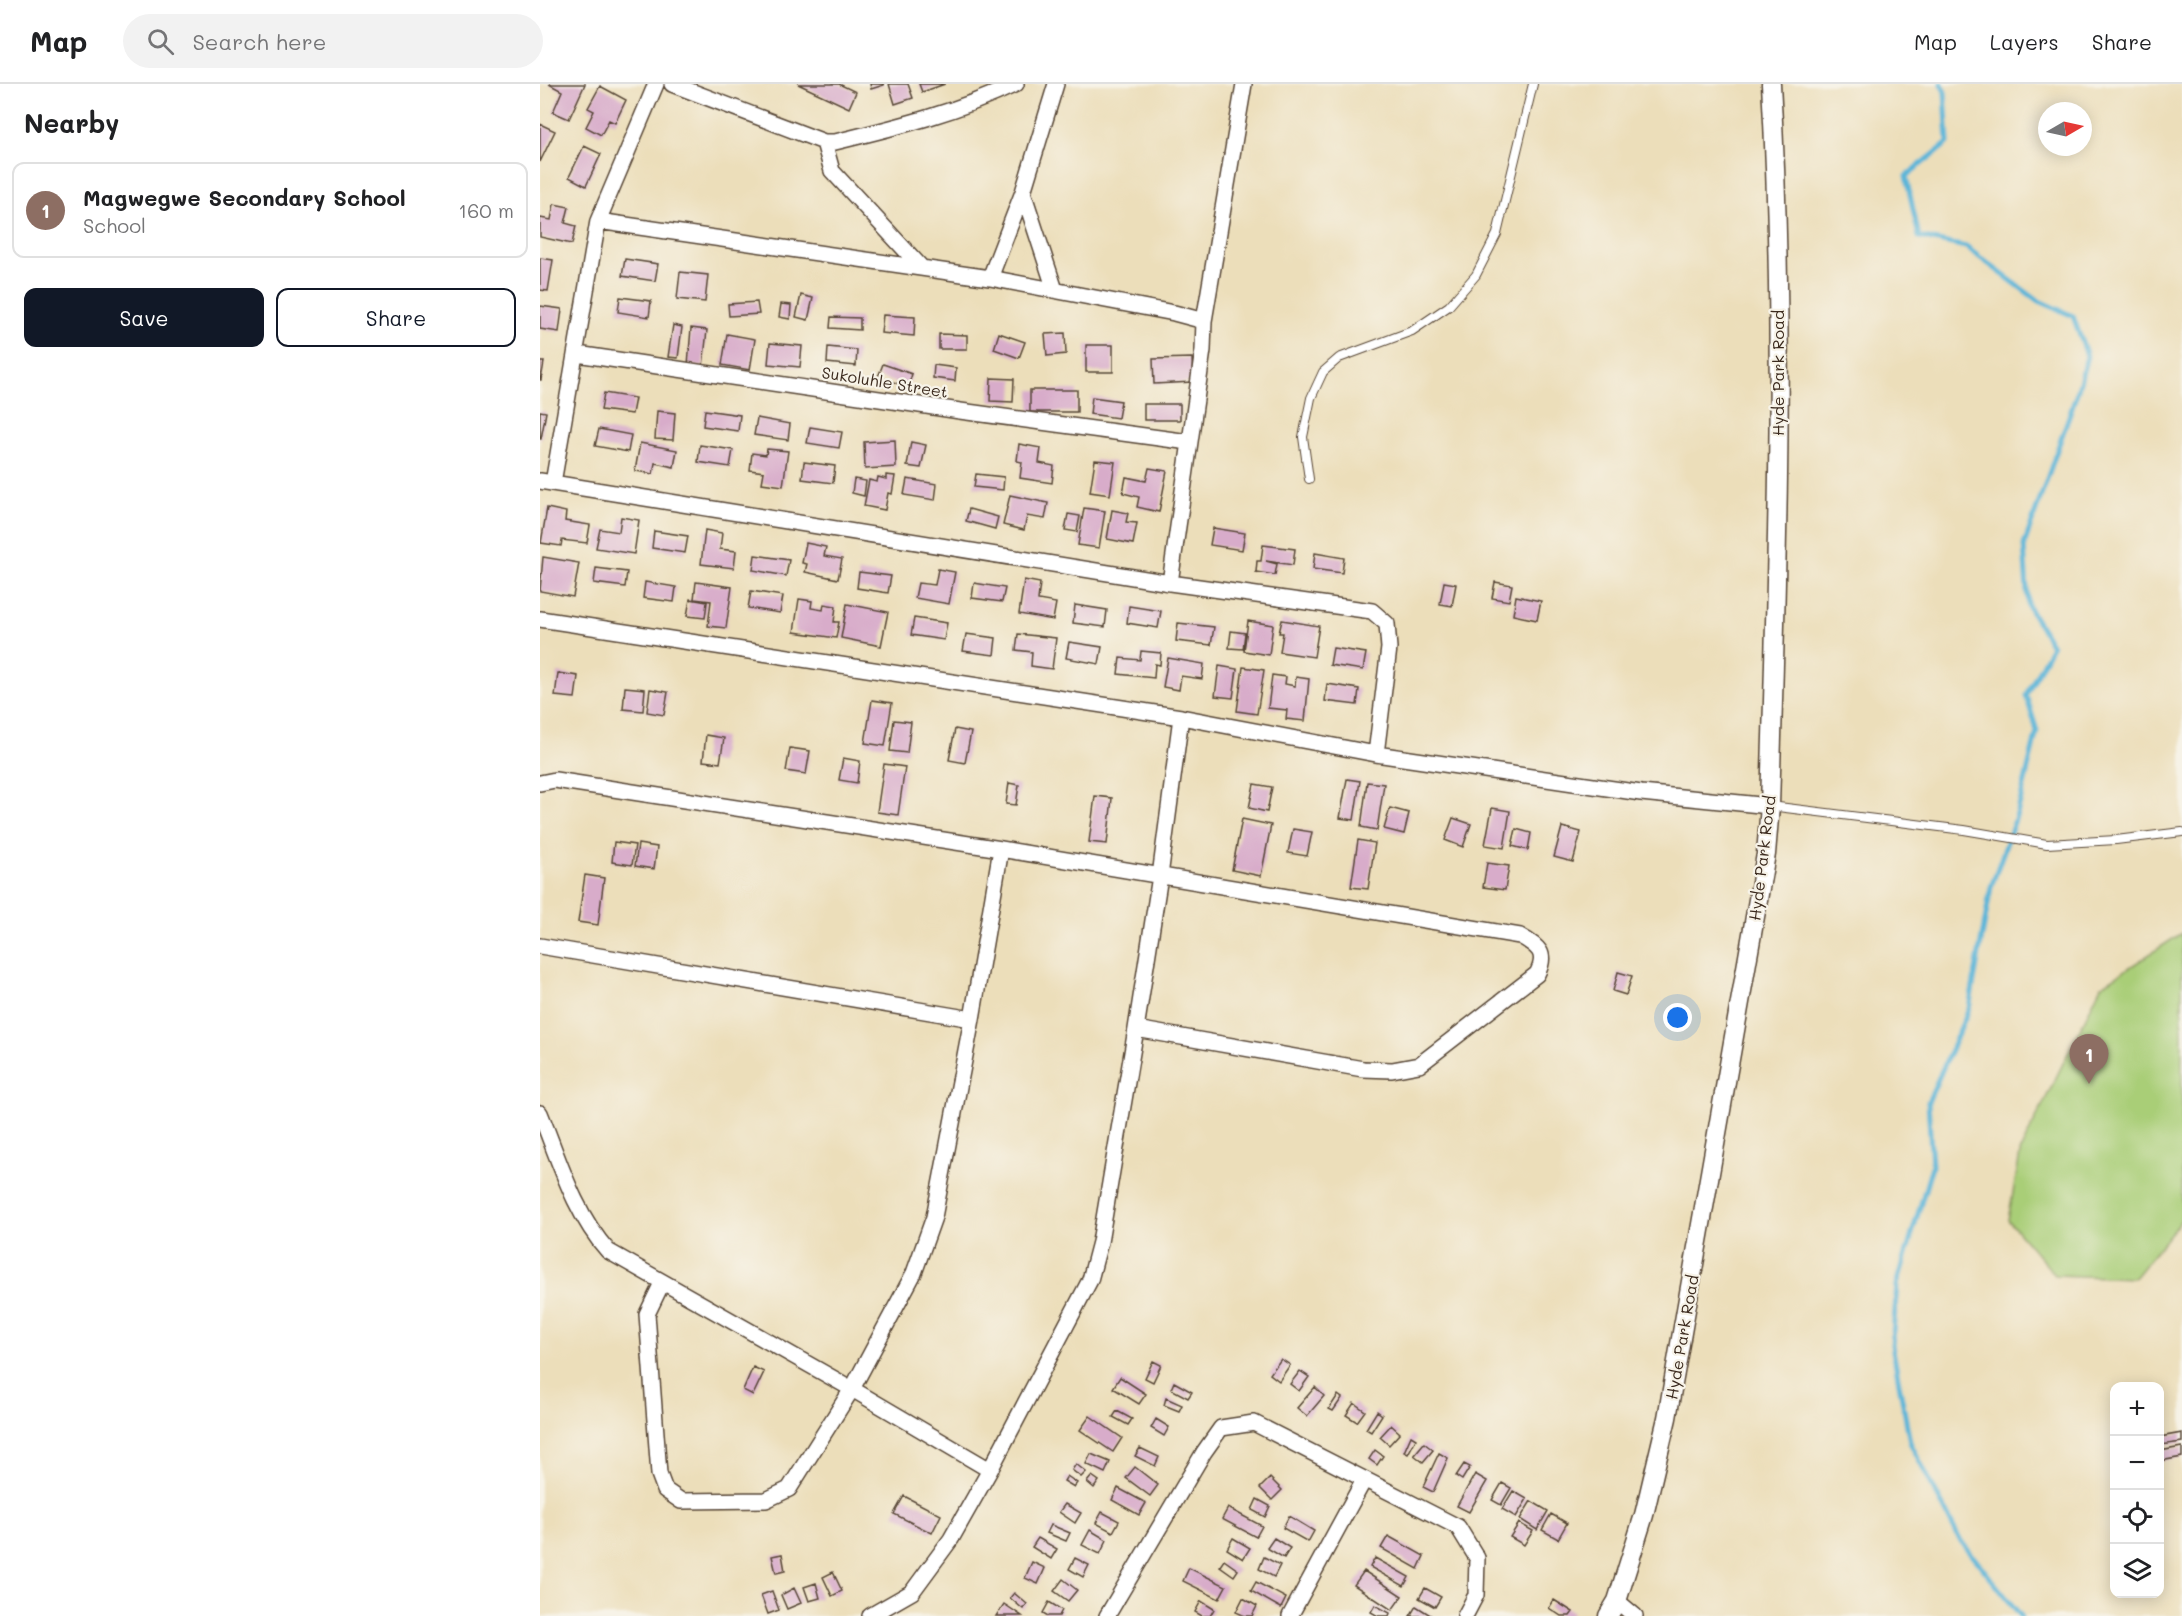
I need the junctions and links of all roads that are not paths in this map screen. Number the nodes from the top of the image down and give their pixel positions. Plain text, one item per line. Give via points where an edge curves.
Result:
1 (656, 84) edge
2 (672, 84) edge
3 (1016, 84) edge
4 (1056, 84) edge
5 (1244, 84) edge
6 (1533, 84) edge
7 (1771, 84) edge
8 (824, 142) junction
9 (1023, 192) junction
10 (598, 221) junction
11 (922, 268) junction
12 (990, 278) junction
13 (1055, 290) junction
14 (1204, 321) junction
15 (577, 354) junction
16 (1189, 442) junction
17 (1310, 478) dead end
18 (547, 482) edge
19 (1170, 583) junction
20 (540, 619) edge
21 (1181, 717) junction
22 (1376, 754) junction
23 (540, 783) edge
24 (1770, 806) junction
25 (2182, 832) edge
26 (1001, 849) junction
27 (1160, 876) junction
28 (540, 946) edge
29 (972, 1019) junction
30 (1136, 1029) junction
31 (540, 1113) edge
32 (662, 1284) junction
33 (852, 1389) junction
34 (990, 1470) junction
35 (1364, 1480) junction
36 (1612, 1608) edge
37 (870, 1616) edge
38 (1107, 1616) edge
39 (1290, 1616) edge
40 (1465, 1616) edge
41 (1635, 1616) edge

1 - 10 street
2 - 8 street
3 - 8 street via 934,117
4 - 9 street
5 - 14 street
6 - 17 lane via 1497,234 1476,275 1449,306 1412,331 1339,357 1323,372 1311,398 1303,437
7 - 24 street, Hyde Park Road via 1776,178 1778,499
8 - 11 street via 832,171
9 - 12 street
9 - 13 street
10 - 11 street
10 - 15 street
11 - 12 street
12 - 13 street
13 - 14 street
14 - 16 street
15 - 16 street, Sukoluhle Street
15 - 18 street
16 - 19 street
18 - 19 street
19 - 22 street via 1372,611 1387,624 1389,648
20 - 21 street
21 - 22 street
21 - 27 street
22 - 24 street via 1641,793
23 - 26 street via 555,780
24 - 25 lane via 2047,844
24 - 36 street, Hyde Park Road via 1766,854 1667,1418 1644,1515
26 - 27 street
26 - 29 street
27 - 30 street
27 - 30 street via 1520,936 1542,954 1541,965 1537,974 1419,1065 1392,1070 1363,1069
28 - 29 street
29 - 33 street via 934,1217 914,1273
30 - 34 street via 1090,1280
31 - 32 street via 594,1236 608,1251
32 - 33 street
32 - 33 street via 647,1314 659,1474 665,1490 681,1501 766,1500 789,1489
33 - 34 street
34 - 37 street via 951,1539 912,1592
35 - 38 street via 1254,1423 1221,1428
35 - 39 street
35 - 40 street via 1458,1527 1477,1558 1476,1595
36 - 41 street

